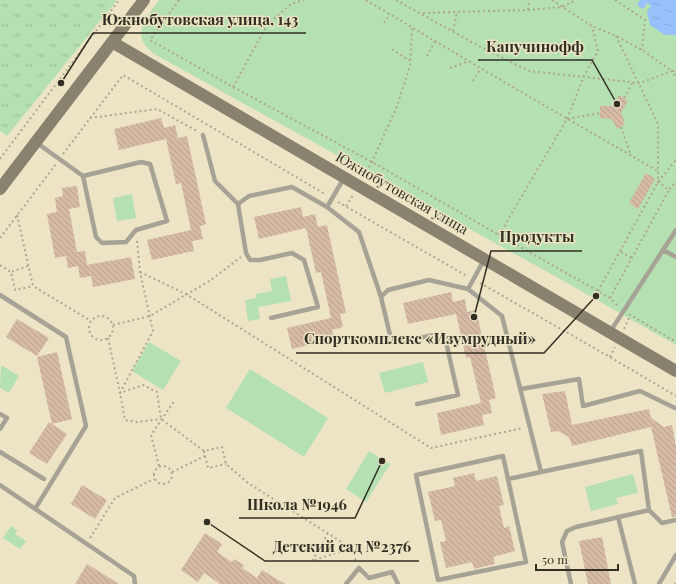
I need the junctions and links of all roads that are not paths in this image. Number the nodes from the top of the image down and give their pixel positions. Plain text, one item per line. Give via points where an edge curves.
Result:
1 (144, 0) edge
2 (112, 42) junction
3 (203, 135) road end
4 (35, 142) junction
5 (83, 176) junction
6 (345, 177) junction
7 (0, 189) edge
8 (238, 204) junction
9 (327, 207) junction
10 (676, 230) edge
11 (663, 250) junction
12 (484, 258) junction
13 (676, 258) edge
14 (468, 289) junction
15 (0, 295) edge
16 (381, 297) junction
17 (271, 318) dead end
18 (610, 332) junction
19 (676, 371) edge
20 (521, 389) junction
21 (418, 404) dead end
22 (676, 408) edge
23 (0, 414) edge
24 (0, 429) edge
25 (0, 452) edge
26 (541, 472) junction
27 (44, 479) dead end
28 (508, 479) junction
29 (0, 485) edge
30 (34, 509) junction
31 (648, 510) junction
32 (618, 517) junction
33 (676, 520) edge
34 (676, 556) edge
35 (135, 584) edge
36 (346, 584) edge
37 (398, 584) edge
38 (571, 584) edge
39 (635, 584) edge
40 (659, 584) edge

1 - 2 street
2 - 4 street
2 - 6 street, Южнобутовская улица
3 - 8 lane via 215,181
4 - 5 lane
4 - 7 street
5 - 5 lane via 141,162 150,164 167,221 136,230 126,242 102,243 96,238
6 - 9 lane
6 - 12 street, Южнобутовская улица
8 - 9 lane via 249,196 292,187
8 - 17 lane via 246,253 250,260 292,253 304,260 318,307
9 - 16 lane via 359,232
10 - 11 lane
11 - 13 lane
11 - 18 lane
12 - 14 lane
12 - 18 street, Южнобутовская улица
14 - 16 lane via 429,280 388,290
14 - 20 lane via 502,316
15 - 30 lane via 66,337 86,426
16 - 21 lane via 390,335 399,342 434,335 446,342 458,395
18 - 19 street, Южнобутовская улица
20 - 22 lane via 579,379 584,406 640,391
20 - 26 lane
23 - 24 lane via 7,418
25 - 27 lane
26 - 28 lane
26 - 31 lane via 640,451
28 - 28 lane via 503,456 416,475 438,580 526,562
29 - 30 lane
30 - 35 lane via 134,576
31 - 32 lane
31 - 33 lane via 662,523
32 - 38 lane via 568,531 562,542
32 - 39 lane
34 - 40 lane
36 - 37 lane via 359,568 369,578 392,572

